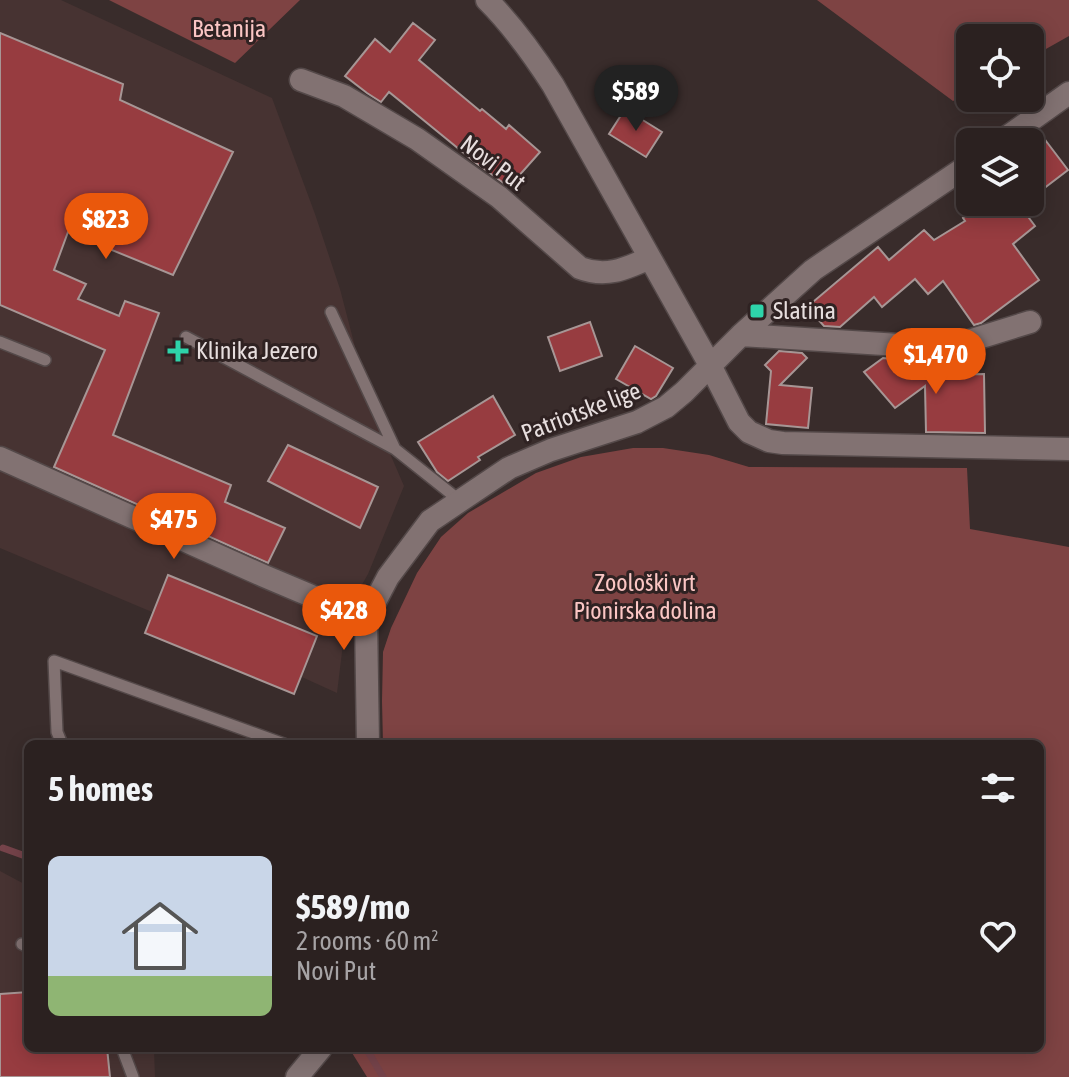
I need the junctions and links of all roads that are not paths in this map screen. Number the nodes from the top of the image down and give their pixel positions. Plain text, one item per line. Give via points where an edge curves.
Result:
1 (487, 0) edge
2 (301, 80) dead end
3 (1069, 93) edge
4 (1020, 128) edge
5 (956, 173) edge
6 (650, 258) junction
7 (331, 312) dead end
8 (1030, 322) dead end
9 (741, 335) junction
10 (186, 337) dead end
11 (0, 342) edge
12 (45, 360) dead end
13 (710, 365) junction
14 (395, 449) junction
15 (1069, 449) edge
16 (0, 458) edge
17 (459, 500) junction
18 (366, 619) junction
19 (60, 740) edge
20 (273, 740) edge
21 (368, 740) edge
22 (124, 1052) edge
23 (318, 1052) edge
24 (133, 1077) edge
25 (297, 1077) edge

1 - 6 street via 553,85
2 - 6 street, Novi Put via 344,96 417,139 499,197 580,268 611,272
3 - 4 street
5 - 9 street, Patriotske lige via 813,270
6 - 13 street
7 - 14 lane
8 - 9 street via 946,348
9 - 13 street, Patriotske lige
10 - 14 lane
11 - 12 lane
13 - 15 street via 739,422 769,441
13 - 17 street, Patriotske lige via 666,407 509,468
14 - 17 lane
16 - 18 street
17 - 18 street, Patriotske lige via 430,521 388,577
18 - 21 street, Patriotske lige
19 - 20 lane via 54,661
22 - 24 lane
23 - 25 street

